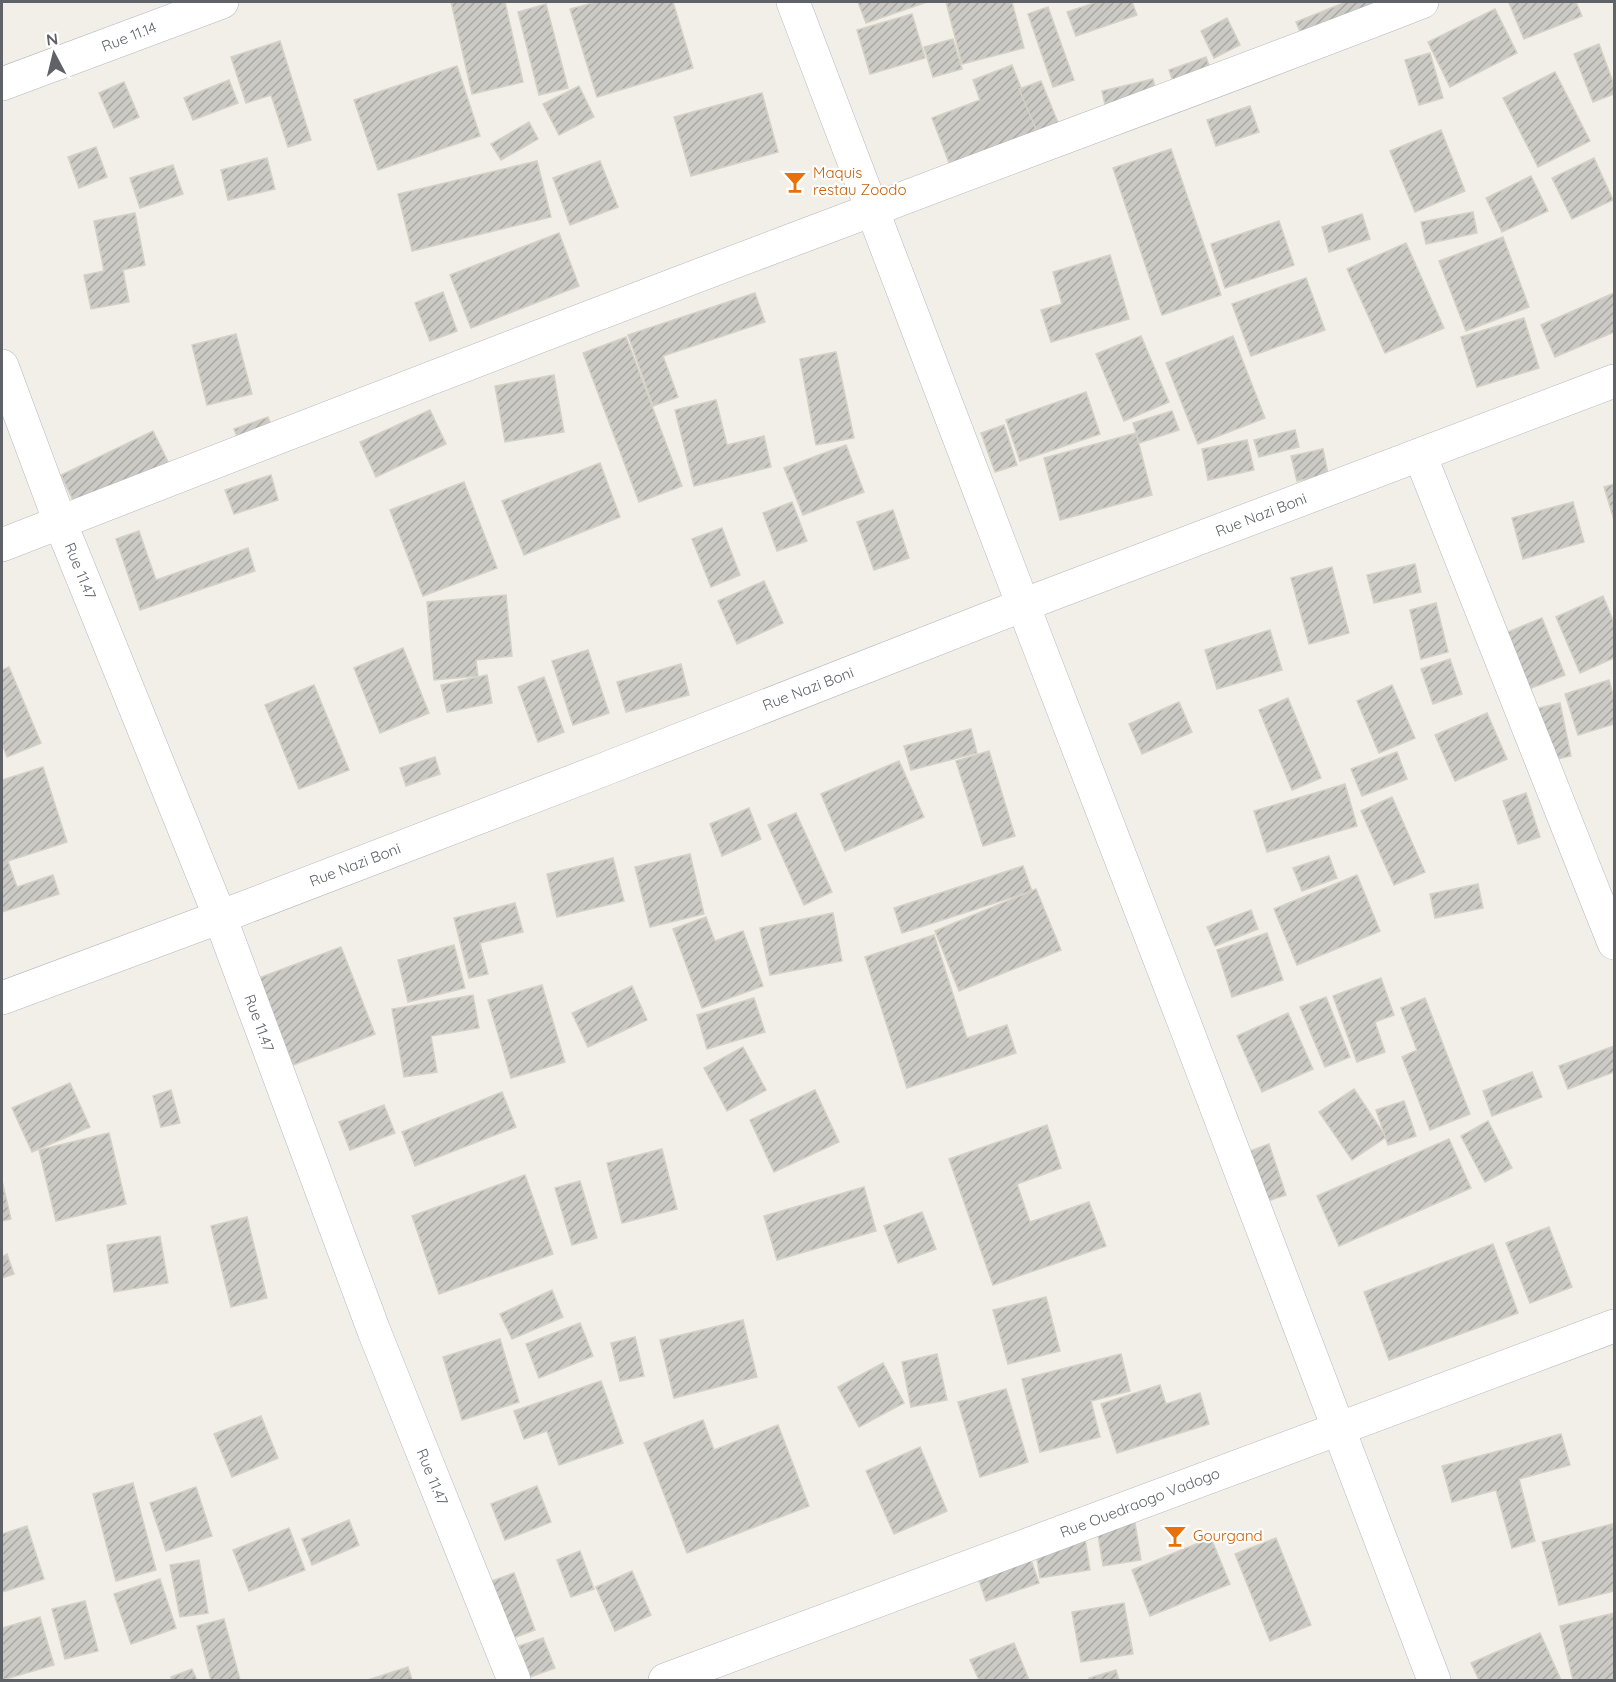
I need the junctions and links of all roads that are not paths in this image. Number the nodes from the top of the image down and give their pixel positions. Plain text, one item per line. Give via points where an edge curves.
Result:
1 (222, 2) edge
2 (793, 2) edge
3 (1422, 2) edge
4 (2, 84) edge
5 (872, 210) junction
6 (2, 366) edge
7 (1614, 381) edge
8 (1420, 454) junction
9 (60, 522) junction
10 (2, 545) edge
11 (1023, 605) junction
12 (220, 917) junction
13 (1614, 943) edge
14 (2, 998) edge
15 (1614, 1326) edge
16 (1338, 1429) junction
17 (514, 1680) edge
18 (665, 1680) edge
19 (1434, 1680) edge

1 - 4 street, Rue 11.14
2 - 5 street
3 - 5 street
5 - 9 street
5 - 11 street
6 - 9 street, Rue 11.47
7 - 8 street, Rue Nazi Boni
8 - 11 street, Rue Nazi Boni
8 - 13 street
9 - 10 street
9 - 12 street, Rue 11.47
11 - 12 street, Rue Nazi Boni
11 - 16 street
12 - 14 street, Rue Nazi Boni
12 - 17 street, Rue 11.47 via 374,1331
15 - 16 street, Rue Ouedraogo Vadogo
16 - 18 street, Rue Ouedraogo Vadogo
16 - 19 street

